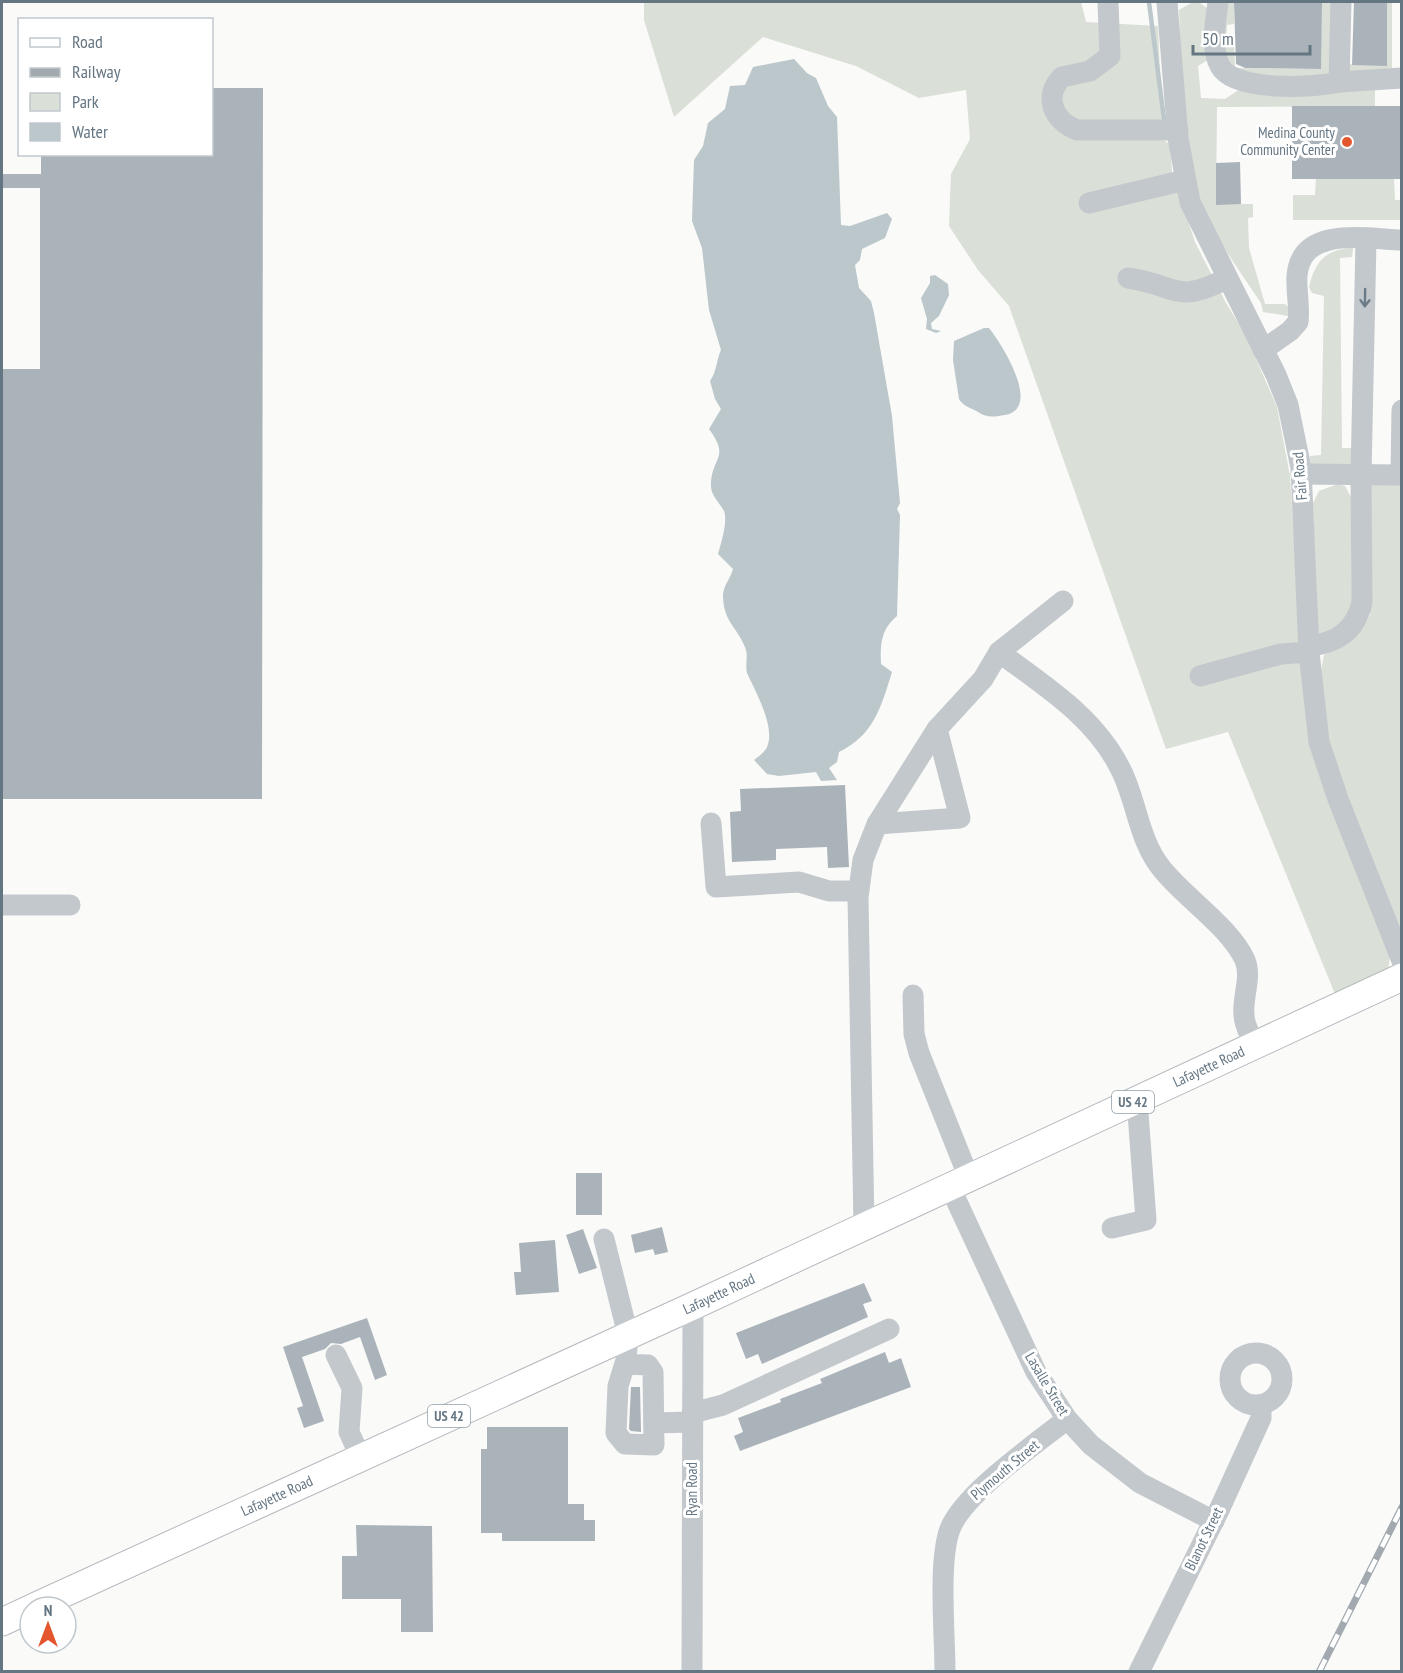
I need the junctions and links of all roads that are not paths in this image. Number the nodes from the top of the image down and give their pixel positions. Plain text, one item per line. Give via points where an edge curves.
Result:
1 (1108, 2) edge
2 (1167, 2) edge
3 (1218, 2) edge
4 (1341, 2) edge
5 (1401, 78) edge
6 (1339, 82) junction
7 (1178, 130) junction
8 (1185, 180) junction
9 (1089, 203) dead end
10 (1366, 240) junction
11 (1401, 240) edge
12 (1128, 278) dead end
13 (1226, 279) junction
14 (1263, 350) junction
15 (1401, 410) edge
16 (1301, 474) junction
17 (1361, 475) junction
18 (1401, 475) edge
19 (1063, 601) dead end
20 (1308, 649) junction
21 (999, 652) junction
22 (1200, 676) dead end
23 (937, 729) junction
24 (711, 824) dead end
25 (877, 824) junction
26 (859, 891) junction
27 (70, 904) dead end
28 (2, 905) edge
29 (1401, 960) edge
30 (1401, 977) edge
31 (913, 995) dead end
32 (1254, 1045) junction
33 (1137, 1100) junction
34 (960, 1182) junction
35 (864, 1226) junction
36 (1112, 1228) dead end
37 (604, 1239) dead end
38 (693, 1306) junction
39 (888, 1329) dead end
40 (628, 1335) junction
41 (336, 1355) dead end
42 (625, 1364) junction
43 (1261, 1404) dead end
44 (692, 1418) junction
45 (1067, 1419) junction
46 (654, 1423) junction
47 (360, 1456) junction
48 (1214, 1521) junction
49 (60, 1595) edge
50 (18, 1615) edge
51 (2, 1622) edge
52 (692, 1671) edge
53 (945, 1671) edge
54 (1139, 1671) edge

1 - 7 street via 1110,56 1090,71 1062,76 1052,93 1054,111 1077,130
2 - 7 street, Fair Road
3 - 6 street via 1215,46 1220,66 1233,77 1267,85
4 - 6 street
5 - 6 street
7 - 8 street, Fair Road
8 - 9 street
8 - 13 street, Fair Road via 1190,202
10 - 11 street
10 - 14 street via 1331,239 1306,250 1297,275 1298,322
10 -> 17 street
12 - 13 street via 1181,294 1203,290
13 - 14 street, Fair Road
14 - 16 street, Fair Road via 1288,405
15 - 18 street
16 - 17 street
16 - 20 street, Fair Road
17 - 18 street
17 - 20 street via 1363,594 1358,619 1331,642
19 - 21 street
20 - 22 street
20 - 29 street, Fair Road via 1319,742
21 - 23 street via 983,679
21 - 32 street via 1099,734 1121,769 1147,844 1161,868 1223,931 1245,961 1248,981 1244,1015
23 - 25 street
23 - 25 street via 960,818
24 - 26 street via 716,888 799,882 829,891
25 - 26 street via 862,860
26 - 35 street
27 - 28 street
30 - 32 main road, Lafayette Road / US 42
31 - 34 street, Lasalle Street via 914,1034
32 - 33 main road, Lafayette Road / US 42
33 - 34 main road, Lafayette Road / US 42
33 - 36 street via 1146,1220
34 - 35 main road, Lafayette Road / US 42
34 - 45 street, Lasalle Street via 1036,1372
35 - 38 main road, Lafayette Road / US 42
37 - 40 street
38 - 40 main road, Lafayette Road / US 42
38 - 44 street, Ryan Road
39 - 44 street
40 - 42 street
40 - 47 main road, Lafayette Road / US 42
41 - 47 street via 352,1388 349,1432
42 - 46 street via 648,1365 653,1372
42 - 46 street via 618,1386 616,1433 625,1443 654,1444
43 - 48 street, Blanot Street via 1260,1418
44 - 46 street
44 - 52 street, Ryan Road
45 - 48 street, Lasalle Street via 1091,1445 1140,1483
45 - 53 street, Plymouth Street via 968,1500 950,1528 944,1558
47 - 49 main road, Lafayette Road / US 42
48 - 54 street, Blanot Street
50 - 51 main road, Lafayette Road / US 42

